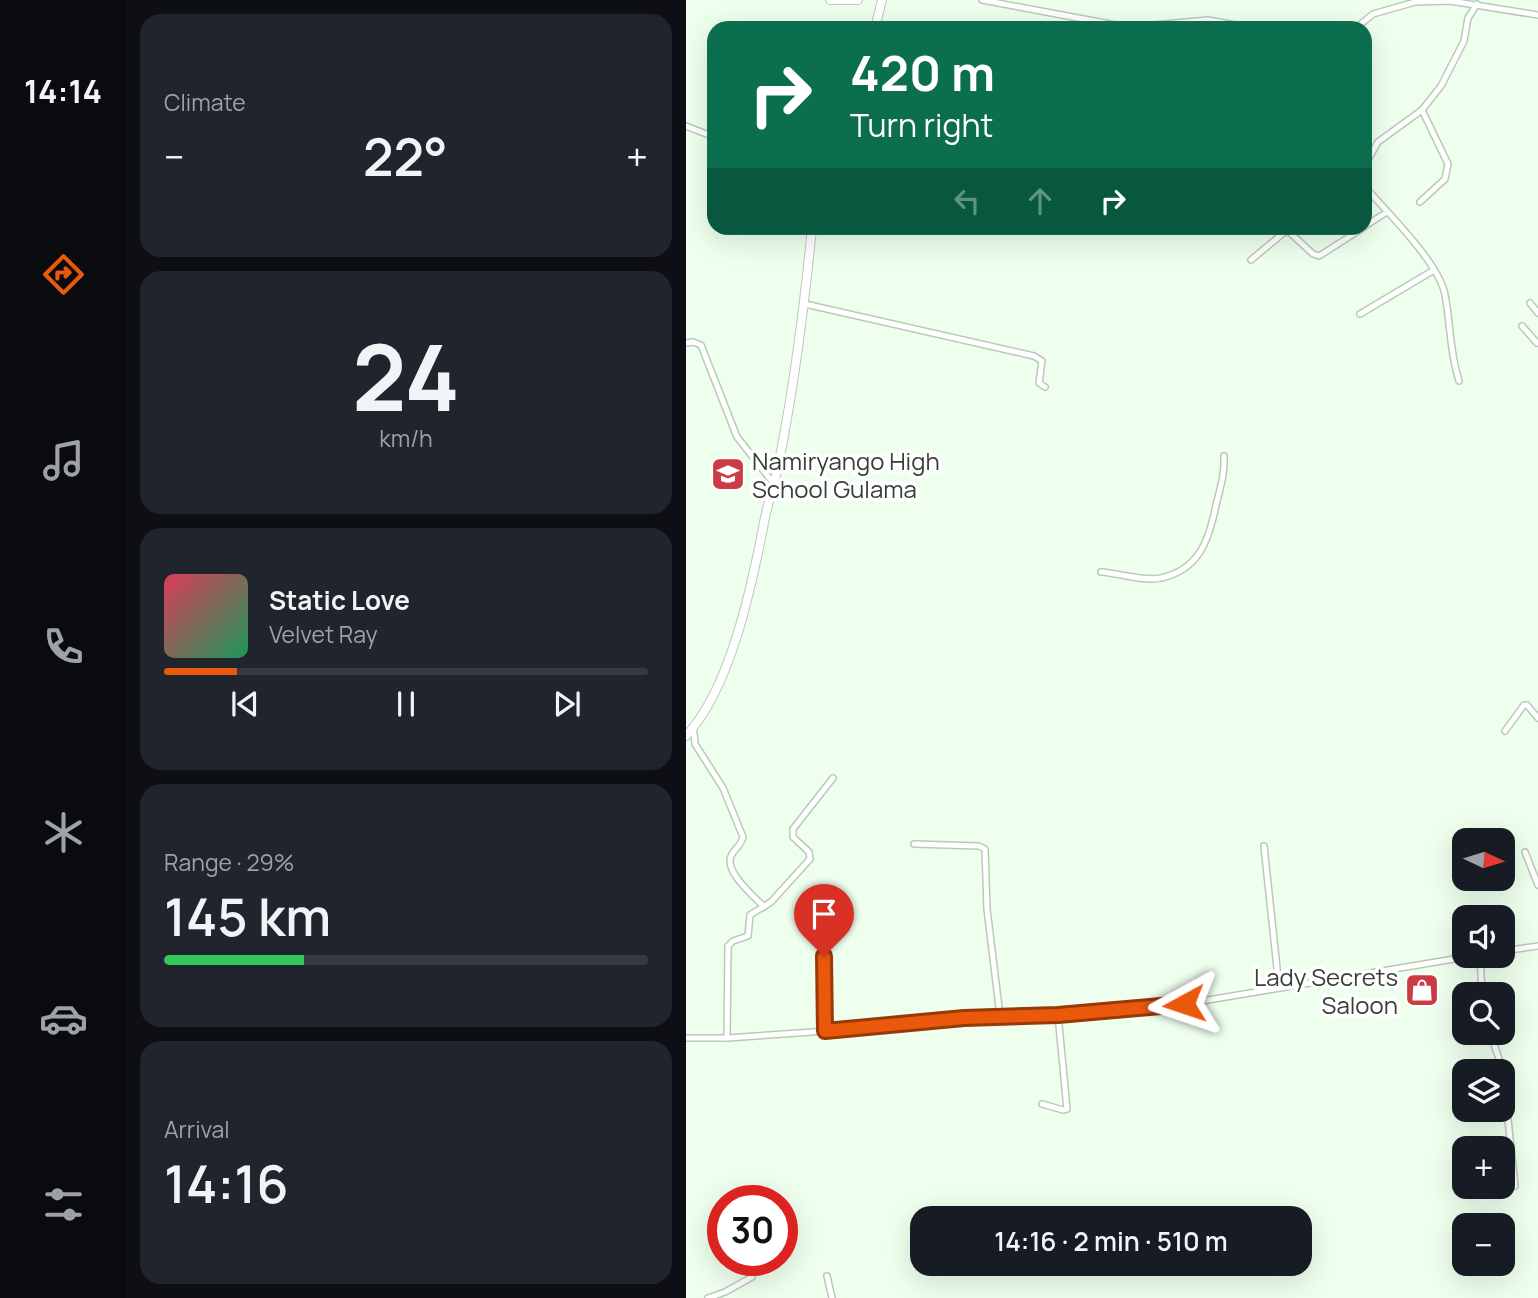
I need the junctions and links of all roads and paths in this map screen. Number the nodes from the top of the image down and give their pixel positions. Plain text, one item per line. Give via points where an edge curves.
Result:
1 (830, 0) edge
2 (858, 0) edge
3 (882, 0) edge
4 (982, 0) edge
5 (1450, 1) edge
6 (1478, 4) junction
7 (1538, 15) edge
8 (877, 21) edge
9 (1089, 21) edge
10 (1364, 21) edge
11 (1422, 110) junction
12 (686, 126) edge
13 (707, 134) edge
14 (1372, 153) edge
15 (1372, 195) edge
16 (1419, 202) dead end
17 (1387, 212) junction
18 (1372, 222) edge
19 (811, 235) edge
20 (1281, 235) edge
21 (1292, 235) edge
22 (1352, 235) edge
23 (1251, 260) dead end
24 (1434, 270) junction
25 (1530, 303) dead end
26 (805, 304) junction
27 (1538, 313) edge
28 (1360, 314) dead end
29 (1522, 326) dead end
30 (686, 343) edge
31 (1537, 343) edge
32 (1460, 381) dead end
33 (1045, 387) dead end
34 (1224, 456) dead end
35 (774, 484) junction
36 (1101, 572) dead end
37 (1538, 718) edge
38 (1504, 731) dead end
39 (690, 734) edge
40 (834, 778) dead end
41 (914, 844) dead end
42 (1264, 846) dead end
43 (1525, 852) dead end
44 (1538, 885) edge
45 (764, 907) junction
46 (1538, 946) edge
47 (1515, 949) edge
48 (824, 956) dead end
49 (1452, 959) edge
50 (1279, 987) junction
51 (1058, 1015) junction
52 (1000, 1016) junction
53 (825, 1031) junction
54 (686, 1038) edge
55 (726, 1038) junction
56 (1042, 1104) dead end
57 (1509, 1122) edge
58 (1516, 1185) dead end
59 (827, 1276) dead end
60 (752, 1277) dead end
61 (708, 1298) edge
62 (832, 1298) edge

1 - 2 main road
3 - 8 main road
4 - 9 street
5 - 6 street
5 - 10 street via 1415,2 1373,14
6 - 7 street
6 - 11 street via 1468,18 1452,67
11 - 14 street via 1378,142
11 - 16 street via 1448,164 1446,178
12 - 13 street
15 - 17 street
17 - 18 street
17 - 24 street
19 - 26 main road
20 - 23 street
21 - 22 street via 1319,256
24 - 28 street
24 - 32 street via 1445,295 1451,351
25 - 27 street
26 - 33 street via 1034,356 1042,361 1040,384
26 - 35 main road
29 - 31 street
30 - 35 street via 701,345 737,436
34 - 36 street via 1212,529 1194,559 1158,579
35 - 39 main road via 754,579 734,643
37 - 38 street via 1524,705
39 - 45 street via 723,788 743,837 731,855 730,867
40 - 45 street via 793,829 810,859
41 - 52 street via 985,849
42 - 50 street
43 - 44 street
45 - 55 street via 750,915 748,936 728,946
46 - 47 street
48 - 53 street
49 - 50 street
50 - 51 street via 1184,1004
51 - 52 street
51 - 56 street via 1067,1109
52 - 53 street
53 - 55 street
54 - 55 street
57 - 58 street
59 - 62 street
60 - 61 street

